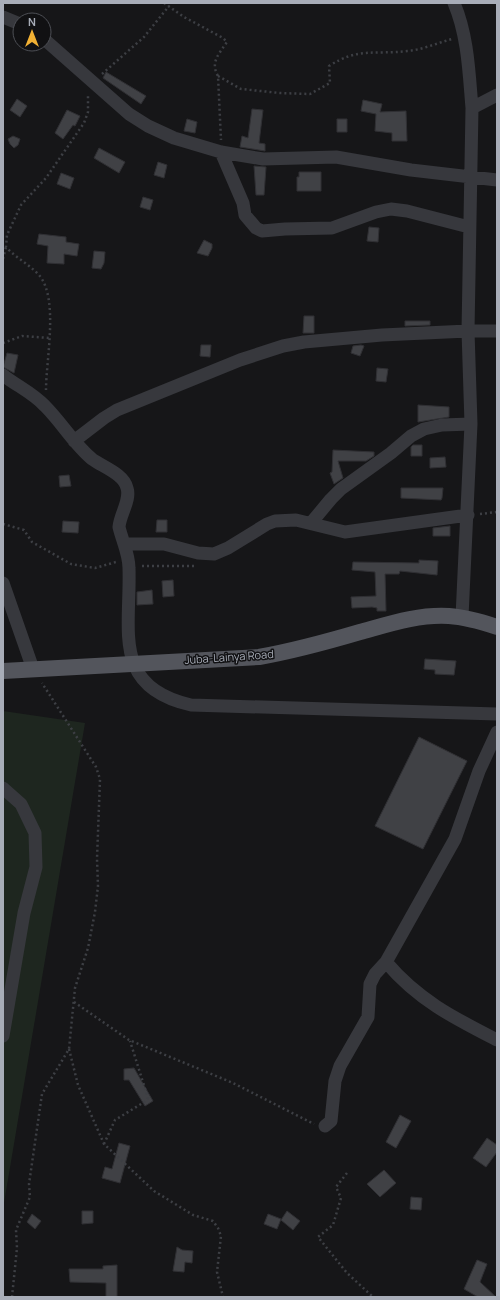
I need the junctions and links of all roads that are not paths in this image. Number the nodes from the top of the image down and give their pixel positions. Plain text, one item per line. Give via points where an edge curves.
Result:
1 (454, 3) edge
2 (52, 46) edge
3 (497, 95) edge
4 (472, 108) junction
5 (221, 152) junction
6 (470, 177) junction
7 (497, 180) edge
8 (469, 227) junction
9 (468, 331) junction
10 (497, 332) edge
11 (5, 378) edge
12 (471, 424) junction
13 (74, 441) junction
14 (468, 515) junction
15 (311, 523) junction
16 (124, 544) junction
17 (3, 583) edge
18 (462, 617) junction
19 (497, 627) edge
20 (135, 664) junction
21 (33, 669) junction
22 (3, 671) edge
23 (497, 714) edge
24 (497, 732) edge
25 (3, 788) edge
26 (386, 962) junction
27 (3, 1036) edge
28 (497, 1040) edge
29 (325, 1126) road end

1 - 4 street via 464,35
2 - 5 street via 129,114 148,126 174,138
3 - 4 street
4 - 6 street
5 - 6 street via 263,159 336,157
5 - 8 street via 243,203 245,215 262,231 332,228 391,209 407,210
6 - 7 street
6 - 8 street
8 - 9 street
9 - 10 street
9 - 12 street
9 - 13 street via 360,336 283,346 240,360 117,410
11 - 13 street via 45,406
12 - 14 street
12 - 15 street via 442,425 424,429 411,436 341,489
13 - 16 street via 85,453 124,480 127,499 120,520
14 - 15 street via 345,532
14 - 18 street
15 - 16 street via 296,520 275,521 214,554 198,553 164,544
16 - 20 street via 130,566 127,634
17 - 21 street
18 - 19 main road, Juba-Lainya Road
18 - 20 main road, Juba-Lainya Road via 421,617 295,651 259,657
20 - 21 main road, Juba-Lainya Road
20 - 23 street via 150,688 166,697 191,705
21 - 22 main road, Juba-Lainya Road
24 - 26 street via 479,771 455,839
25 - 27 street via 21,804 35,833 36,867 24,913
26 - 28 street via 402,982 418,995
26 - 29 street via 370,984 368,1017 340,1066 335,1081 331,1121

